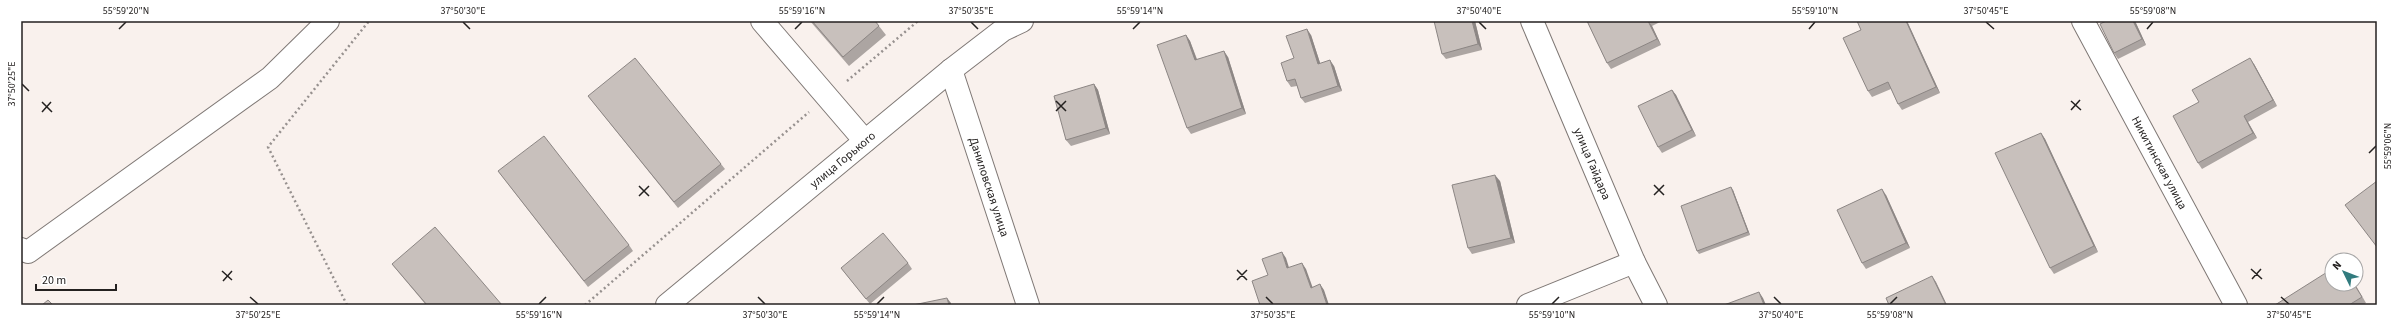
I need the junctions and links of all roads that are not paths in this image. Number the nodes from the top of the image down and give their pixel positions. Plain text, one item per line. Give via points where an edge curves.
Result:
1 (328, 21) edge
2 (762, 21) edge
3 (1532, 21) edge
4 (2083, 21) edge
5 (1008, 24) edge
6 (950, 70) junction
7 (865, 141) junction
8 (21, 249) edge
9 (1634, 262) junction
10 (667, 305) edge
11 (1028, 305) edge
12 (1528, 305) edge
13 (1656, 305) edge
14 (2236, 305) edge

1 - 8 street via 270,78 28,252
2 - 7 street
3 - 9 street, улица Гайдара
4 - 14 street, Никитинская улица
5 - 6 street, улица Горького
6 - 7 street, улица Горького
6 - 11 street, Даниловская улица
7 - 10 street, улица Горького
9 - 12 street
9 - 13 street, улица Гайдара

